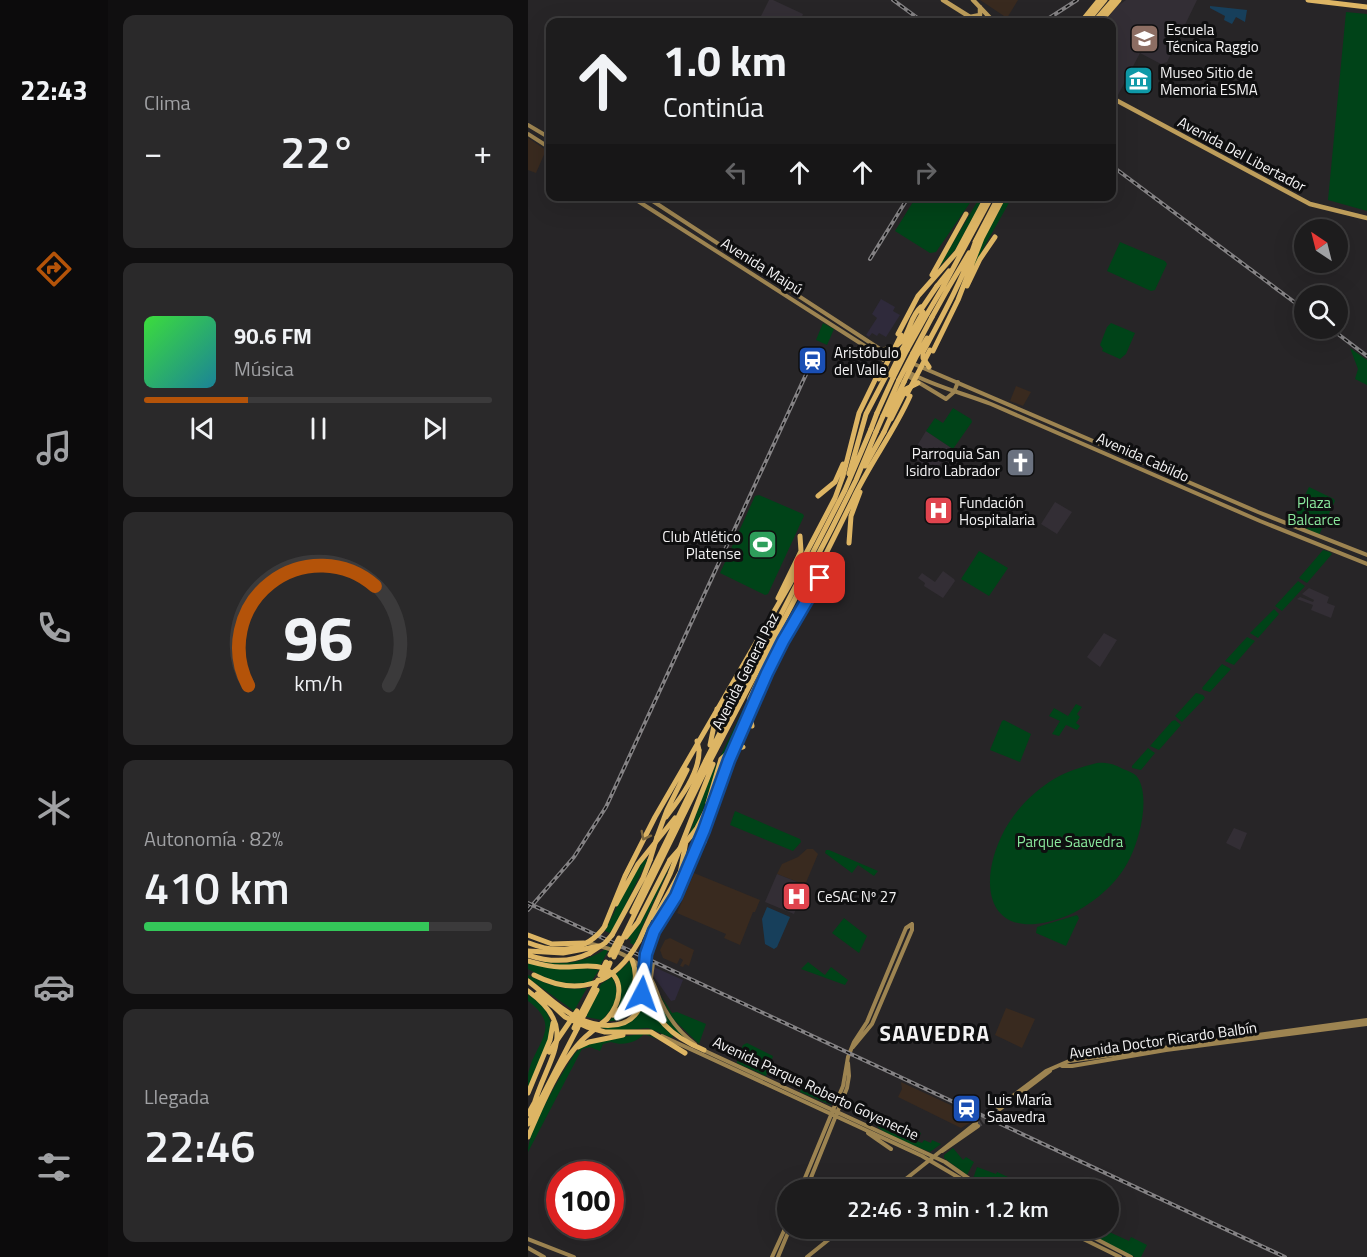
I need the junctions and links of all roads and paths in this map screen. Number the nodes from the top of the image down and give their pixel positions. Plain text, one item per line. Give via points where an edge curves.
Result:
1 (942, 0) edge
2 (974, 0) edge
3 (1099, 0) edge
4 (1105, 0) edge
5 (1113, 0) edge
6 (1119, 0) edge
7 (1308, 0) edge
8 (981, 7) junction
9 (1367, 7) edge
10 (970, 17) joint
11 (991, 18) edge
12 (1087, 18) edge
13 (1088, 18) edge
14 (1097, 18) edge
15 (1103, 18) edge
16 (1116, 100) edge
17 (528, 125) edge
18 (528, 134) edge
19 (546, 136) edge
20 (546, 145) edge
21 (638, 201) edge
22 (652, 201) edge
23 (984, 201) edge
24 (989, 201) edge
25 (996, 201) edge
26 (1001, 201) edge
27 (966, 214) dead end
28 (1367, 218) edge
29 (995, 237) dead end
30 (976, 240) junction
31 (967, 265) junction
32 (925, 286) junction
33 (941, 287) junction
34 (958, 300) junction
35 (924, 311) junction
36 (940, 323) junction
37 (900, 335) junction
38 (931, 351) junction
39 (906, 354) junction
40 (886, 368) dead end
41 (930, 369) junction
42 (897, 378) junction
43 (877, 379) junction
44 (958, 382) junction
45 (920, 383) junction
46 (954, 392) junction
47 (909, 395) junction
48 (969, 395) junction
49 (966, 401) dead end
50 (868, 408) junction
51 (883, 417) junction
52 (878, 431) junction
53 (850, 442) junction
54 (853, 459) junction
55 (874, 461) junction
56 (856, 480) junction
57 (845, 490) junction
58 (818, 496) dead end
59 (800, 536) dead end
60 (849, 543) dead end
61 (1367, 555) edge
62 (1367, 564) edge
63 (831, 571) dead end
64 (791, 608) junction
65 (777, 622) junction
66 (763, 630) junction
67 (783, 641) junction
68 (720, 708) junction
69 (710, 710) dead end
70 (752, 726) dead end
71 (696, 739) dead end
72 (721, 743) junction
73 (740, 748) dead end
74 (698, 750) junction
75 (729, 760) junction
76 (705, 762) junction
77 (684, 804) junction
78 (713, 805) junction
79 (693, 811) junction
80 (706, 811) junction
81 (704, 842) dead end
82 (676, 896) junction
83 (639, 897) junction
84 (661, 918) junction
85 (605, 926) junction
86 (614, 932) junction
87 (644, 933) junction
88 (528, 935) edge
89 (622, 940) junction
90 (528, 943) edge
91 (584, 943) joint
92 (601, 946) junction
93 (528, 953) edge
94 (632, 960) junction
95 (528, 961) edge
96 (643, 968) junction
97 (528, 972) edge
98 (646, 981) junction
99 (528, 985) edge
100 (551, 1012) junction
101 (581, 1013) junction
102 (607, 1019) junction
103 (1367, 1022) edge
104 (575, 1028) junction
105 (640, 1031) junction
106 (660, 1035) junction
107 (853, 1048) junction
108 (704, 1050) junction
109 (572, 1053) junction
110 (686, 1053) dead end
111 (528, 1094) edge
112 (528, 1098) edge
113 (535, 1101) junction
114 (999, 1108) tunnel mouth
115 (834, 1113) junction
116 (529, 1121) edge
117 (977, 1124) tunnel mouth
118 (857, 1126) junction
119 (528, 1137) edge
120 (891, 1149) dead end
121 (936, 1155) junction
122 (929, 1160) junction
123 (805, 1179) edge
124 (810, 1179) edge
125 (906, 1179) edge
126 (960, 1179) edge
127 (970, 1179) edge
128 (528, 1239) edge
129 (780, 1239) edge
130 (785, 1239) edge
131 (829, 1239) edge
132 (1083, 1239) edge
133 (1096, 1239) edge
134 (528, 1248) edge
135 (544, 1257) edge
136 (572, 1257) edge
137 (772, 1257) edge
138 (778, 1257) edge
139 (807, 1257) edge
140 (1120, 1257) edge
141 (1131, 1257) edge

1 - 10 main road
2 - 8 main road
3 - 12 highway
4 - 13 highway
5 - 14 highway
6 - 15 highway
7 - 9 highway
8 - 10 main road via 980,15
8 - 11 main road
16 - 28 main road, Avenida Del Libertador via 1310,204
17 - 19 main road
18 - 20 main road
21 - 22 main road, Avenida Maipú via 886,357
23 - 32 highway, Avenida General Paz via 957,252
24 - 33 highway, Avenida General Paz
25 - 30 highway, Avenida General Paz
26 - 34 highway, Avenida General Paz
27 - 32 highway
29 - 34 highway
30 - 31 highway
30 - 33 highway, Avenida General Paz
31 - 36 highway
31 - 38 highway
32 - 37 highway, Avenida General Paz
33 - 35 highway, bridge
33 - 35 highway, Avenida General Paz, bridge
34 - 38 highway, Avenida General Paz
35 - 37 highway via 914,309
35 - 39 highway
35 - 39 highway, Avenida General Paz
36 - 39 highway via 938,310 938,321
36 - 41 highway via 922,354
37 - 43 highway, Avenida General Paz, bridge
38 - 47 highway, Avenida General Paz, bridge
39 - 41 main road, Avenida Cabildo
39 - 41 main road, Avenida Cabildo via 920,367
39 - 42 highway, Avenida General Paz, bridge
39 - 42 highway, bridge
40 - 50 highway via 886,376
41 - 44 main road, Avenida Cabildo
42 - 51 highway
42 - 51 highway, Avenida General Paz
43 - 53 highway, Avenida General Paz via 858,413
43 - 54 highway via 862,416
44 - 46 main road
44 - 61 main road, Avenida Cabildo
45 - 46 main road, Avenida Cabildo via 946,399
45 - 46 main road, Avenida Cabildo via 909,374
45 - 51 highway via 905,386
46 - 48 main road, Avenida Cabildo
47 - 51 highway via 897,417
47 - 55 highway, Avenida General Paz via 896,426
48 - 49 main road
48 - 62 main road, Avenida Cabildo
50 - 51 highway via 869,416
50 - 54 highway
51 - 52 highway, bridge
51 - 52 highway, Avenida General Paz, bridge
52 - 56 highway, Avenida General Paz
52 - 56 highway via 874,450
52 - 57 highway, Avenida General Paz
53 - 58 highway via 835,482
53 - 66 highway, Avenida General Paz via 835,498
54 - 57 highway
55 - 60 highway via 852,511
55 - 67 highway, Avenida General Paz
56 - 64 highway, Avenida General Paz
57 - 65 highway, Avenida General Paz
59 - 66 highway via 801,551
63 - 67 highway via 816,584
64 - 70 highway, bridge via 750,698
64 - 72 highway, Avenida General Paz
65 - 68 highway via 732,699
65 - 76 highway, Avenida General Paz
66 - 68 highway, Avenida General Paz
67 - 75 highway, Avenida General Paz
68 - 69 highway
68 - 74 highway, Avenida General Paz
68 - 76 highway
71 - 74 highway, bridge
72 - 79 highway
72 - 89 highway, Avenida General Paz
73 - 80 highway, bridge via 721,759
74 -> 85 highway via 651,824
74 - 86 highway, bridge via 686,790 661,825 643,878
75 - 78 highway, Avenida General Paz
75 - 80 highway
76 - 77 highway, Avenida General Paz
77 - 83 highway, Avenida General Paz
77 - 85 highway via 638,864
78 - 82 highway, Avenida General Paz
78 - 87 highway, bridge via 686,862
79 - 84 highway via 679,881
79 - 87 highway
80 - 89 highway, bridge via 691,836 669,860 638,922
81 - 82 highway
82 - 84 highway, Avenida General Paz
83 - 86 highway
83 - 89 highway, Avenida General Paz
84 - 96 highway, Avenida General Paz, bridge via 648,944
85 - 90 highway, bridge via 591,940 573,948 549,950
86 - 93 highway, bridge via 590,953 563,960
87 - 97 highway, bridge via 617,970 591,985 565,986
88 - 91 highway via 552,944
89 - 101 highway, Avenida General Paz, bridge
91 - 92 main road
92 - 93 highway via 563,953
92 - 94 main road
94 - 96 main road
94 - 102 highway via 636,973 632,992
95 - 102 highway via 559,967 594,966 609,972 617,981 620,994
96 - 98 highway, Avenida General Paz, bridge
96 - 98 main road, Avenida Parque Roberto Goyeneche via 652,963
98 - 99 highway, Avenida General Paz via 638,1010 628,1020 612,1025 586,1019
98 - 108 main road, Avenida Parque Roberto Goyeneche via 654,984 673,1022
98 - 108 highway via 661,1022 678,1038
99 - 100 highway
99 - 105 highway via 575,1020 617,1033
100 - 111 highway via 552,1034
100 - 113 highway via 556,1046
101 - 104 highway, Avenida General Paz, bridge
101 - 112 highway, bridge via 549,1053
102 - 109 highway, bridge
103 - 114 main road, Avenida Doctor Ricardo Balbín via 1068,1061
104 - 113 highway, Avenida General Paz
104 - 116 highway, Avenida General Paz
105 - 106 highway
105 - 109 highway via 589,1042
106 - 110 highway
106 - 115 main road, Avenida Parque Roberto Goyeneche
107 - 107 main road via 872,1024 912,924 906,928
107 - 115 main road
108 - 115 main road, Avenida Parque Roberto Goyeneche
109 - 119 highway
113 - 116 highway, Avenida General Paz
115 - 118 main road, Avenida Parque Roberto Goyeneche
115 - 121 main road, Avenida Parque Roberto Goyeneche
115 - 123 main road
115 - 124 main road
117 - 121 main road
118 - 120 main road
118 - 122 main road, Avenida Parque Roberto Goyeneche
121 - 122 main road
121 - 127 main road, Avenida Parque Roberto Goyeneche
122 - 125 main road
122 - 126 main road, Avenida Parque Roberto Goyeneche
128 - 136 main road
129 - 137 main road
130 - 138 main road
131 - 139 main road
132 - 140 main road
133 - 141 main road
134 - 135 main road

